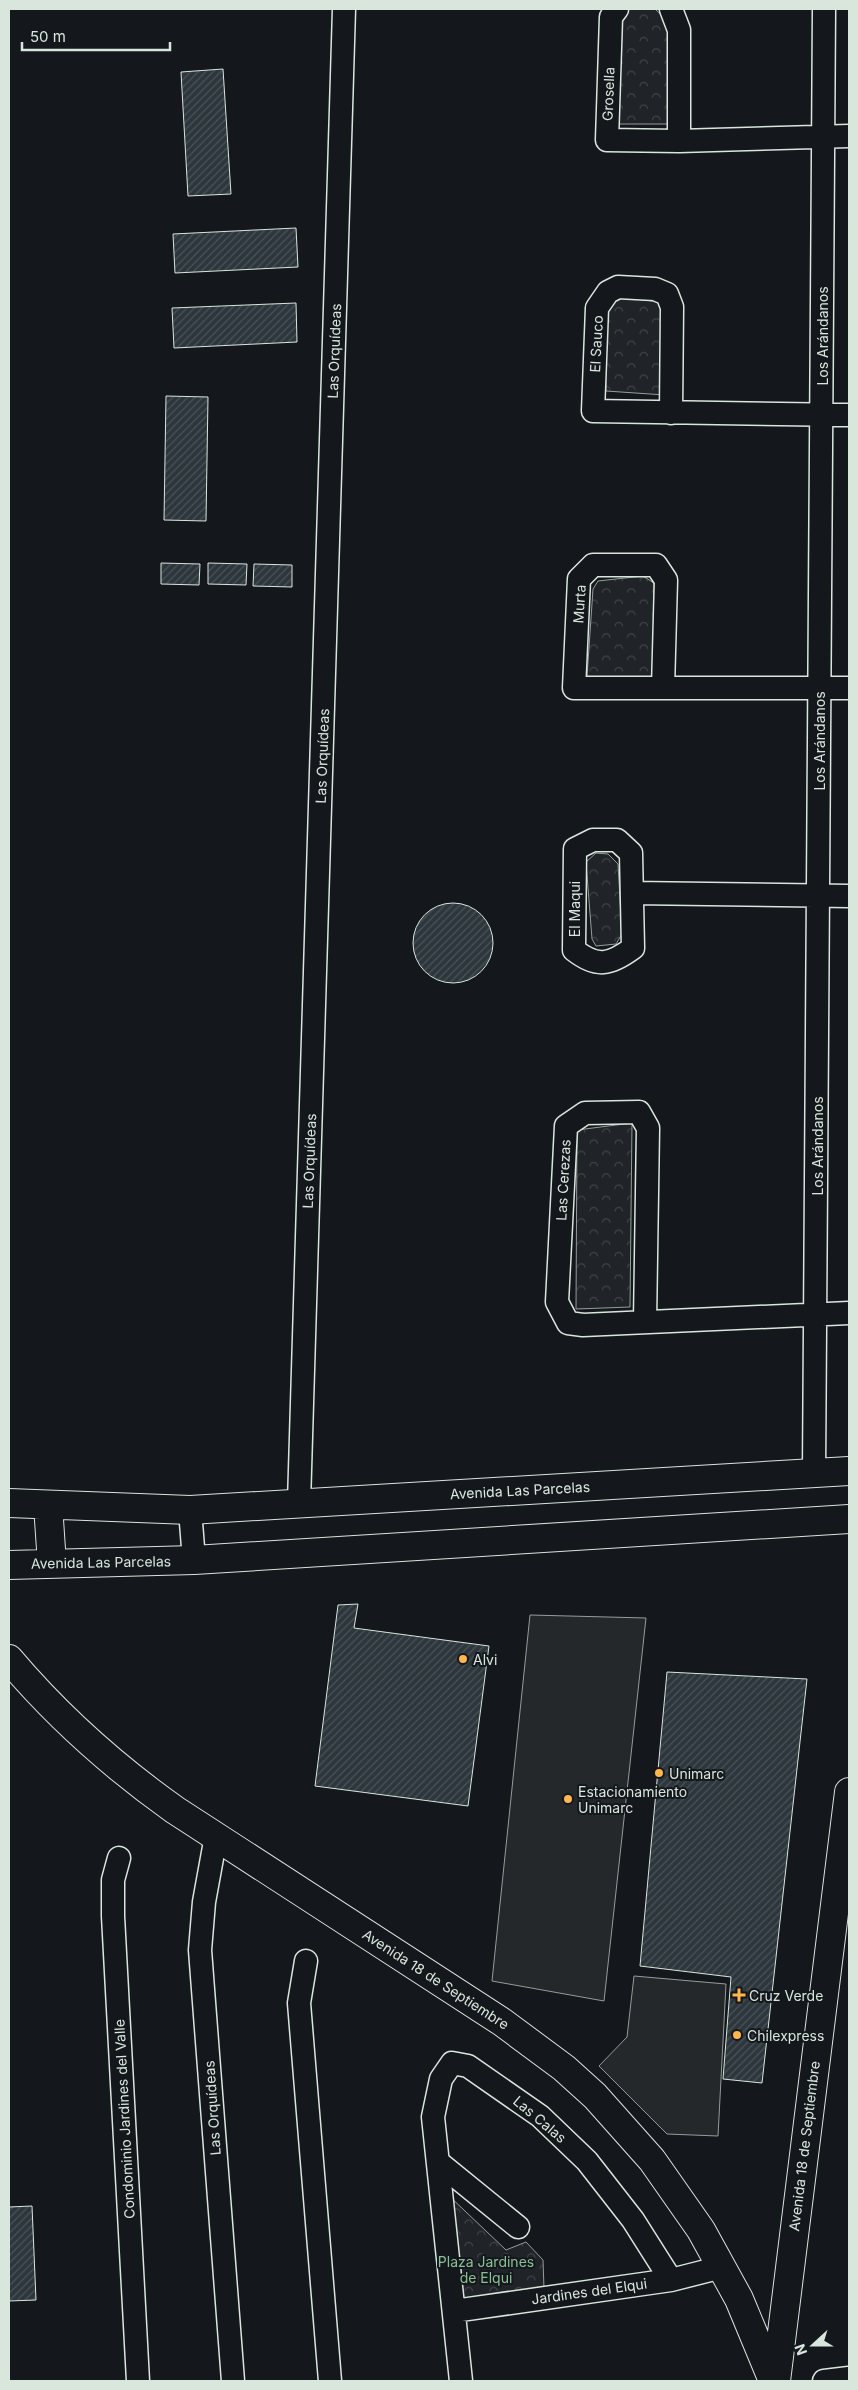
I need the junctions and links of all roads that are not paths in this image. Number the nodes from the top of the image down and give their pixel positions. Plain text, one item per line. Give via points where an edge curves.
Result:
1 (344, 9) edge
2 (617, 9) edge
3 (671, 9) edge
4 (824, 9) edge
5 (823, 136) junction
6 (849, 136) edge
7 (679, 141) junction
8 (671, 413) junction
9 (821, 414) junction
10 (849, 415) edge
11 (664, 688) junction
12 (849, 688) edge
13 (819, 690) junction
14 (633, 893) junction
15 (818, 896) junction
16 (849, 896) edge
17 (849, 1313) edge
18 (816, 1315) junction
19 (645, 1322) junction
20 (849, 1471) edge
21 (814, 1473) junction
22 (9, 1503) edge
23 (299, 1503) junction
24 (48, 1505) junction
25 (190, 1510) junction
26 (849, 1519) edge
27 (194, 1560) junction
28 (52, 1564) junction
29 (9, 1565) edge
30 (9, 1659) edge
31 (849, 1792) edge
32 (216, 1836) junction
33 (119, 1858) dead end
34 (306, 1961) dead end
35 (438, 2162) junction
36 (518, 2227) dead end
37 (722, 2267) junction
38 (671, 2280) junction
39 (454, 2311) junction
40 (849, 2378) edge
41 (138, 2381) edge
42 (233, 2381) edge
43 (330, 2381) edge
44 (461, 2381) edge
45 (774, 2381) edge
46 (824, 2381) edge

1 - 23 street, Las Orquídeas
2 - 7 street, Grosella via 611,16 607,140
3 - 7 street via 680,30
4 - 5 street, Los Arándanos
5 - 6 street, Grosella
5 - 7 street, Grosella
5 - 9 street, Los Arándanos
8 - 8 street, El Sauco via 592,411 597,308 608,292 618,287 655,289 667,294 672,307
8 - 9 street, El Sauco
9 - 10 street, El Sauco
9 - 13 street, Los Arándanos
11 - 11 street, Murta via 574,688 579,579 593,564 656,565 666,580
11 - 13 street, Murta
12 - 13 street, Murta
13 - 15 street, Los Arándanos
14 - 14 street, El Maqui via 633,948 615,961 588,961 574,950 575,849 593,840 616,840 631,853
14 - 15 street
15 - 16 street
15 - 18 street, Los Arándanos
17 - 18 street, Las Cerezas
18 - 19 street, Las Cerezas
18 - 21 street, Los Arándanos
19 - 19 street, Las Cerezas via 648,1128 639,1112 585,1113 566,1126 556,1302 568,1323
20 - 21 main road, Avenida Las Parcelas
21 - 23 main road, Avenida Las Parcelas
22 - 24 main road, Avenida Las Parcelas
23 - 25 main road, Avenida Las Parcelas
24 - 25 main road, Avenida Las Parcelas
24 - 28 main road
25 - 27 street
26 - 27 main road, Avenida Las Parcelas
27 - 28 main road, Avenida Las Parcelas
28 - 29 main road, Avenida Las Parcelas
30 - 32 main road, Avenida 18 de Septiembre via 62,1717 98,1750 175,1810
31 - 45 main road, Avenida 18 de Septiembre
32 - 37 main road, Avenida 18 de Septiembre via 494,2017 564,2068 595,2096 652,2160 696,2222
32 - 42 street, Las Orquídeas via 204,1902 200,1950
33 - 41 street, Condominio Jardines del Valle via 113,1880 113,1916
34 - 43 street via 299,2003
35 - 36 street
35 - 38 street, Las Calas via 433,2116 441,2079 452,2063 468,2066 540,2116 587,2161 633,2220
35 - 39 street, Las Calas
37 - 38 street, Jardines del Elqui
37 - 45 main road, Avenida 18 de Septiembre
38 - 39 street, Jardines del Elqui
39 - 44 street, Las Calas
40 - 46 street

